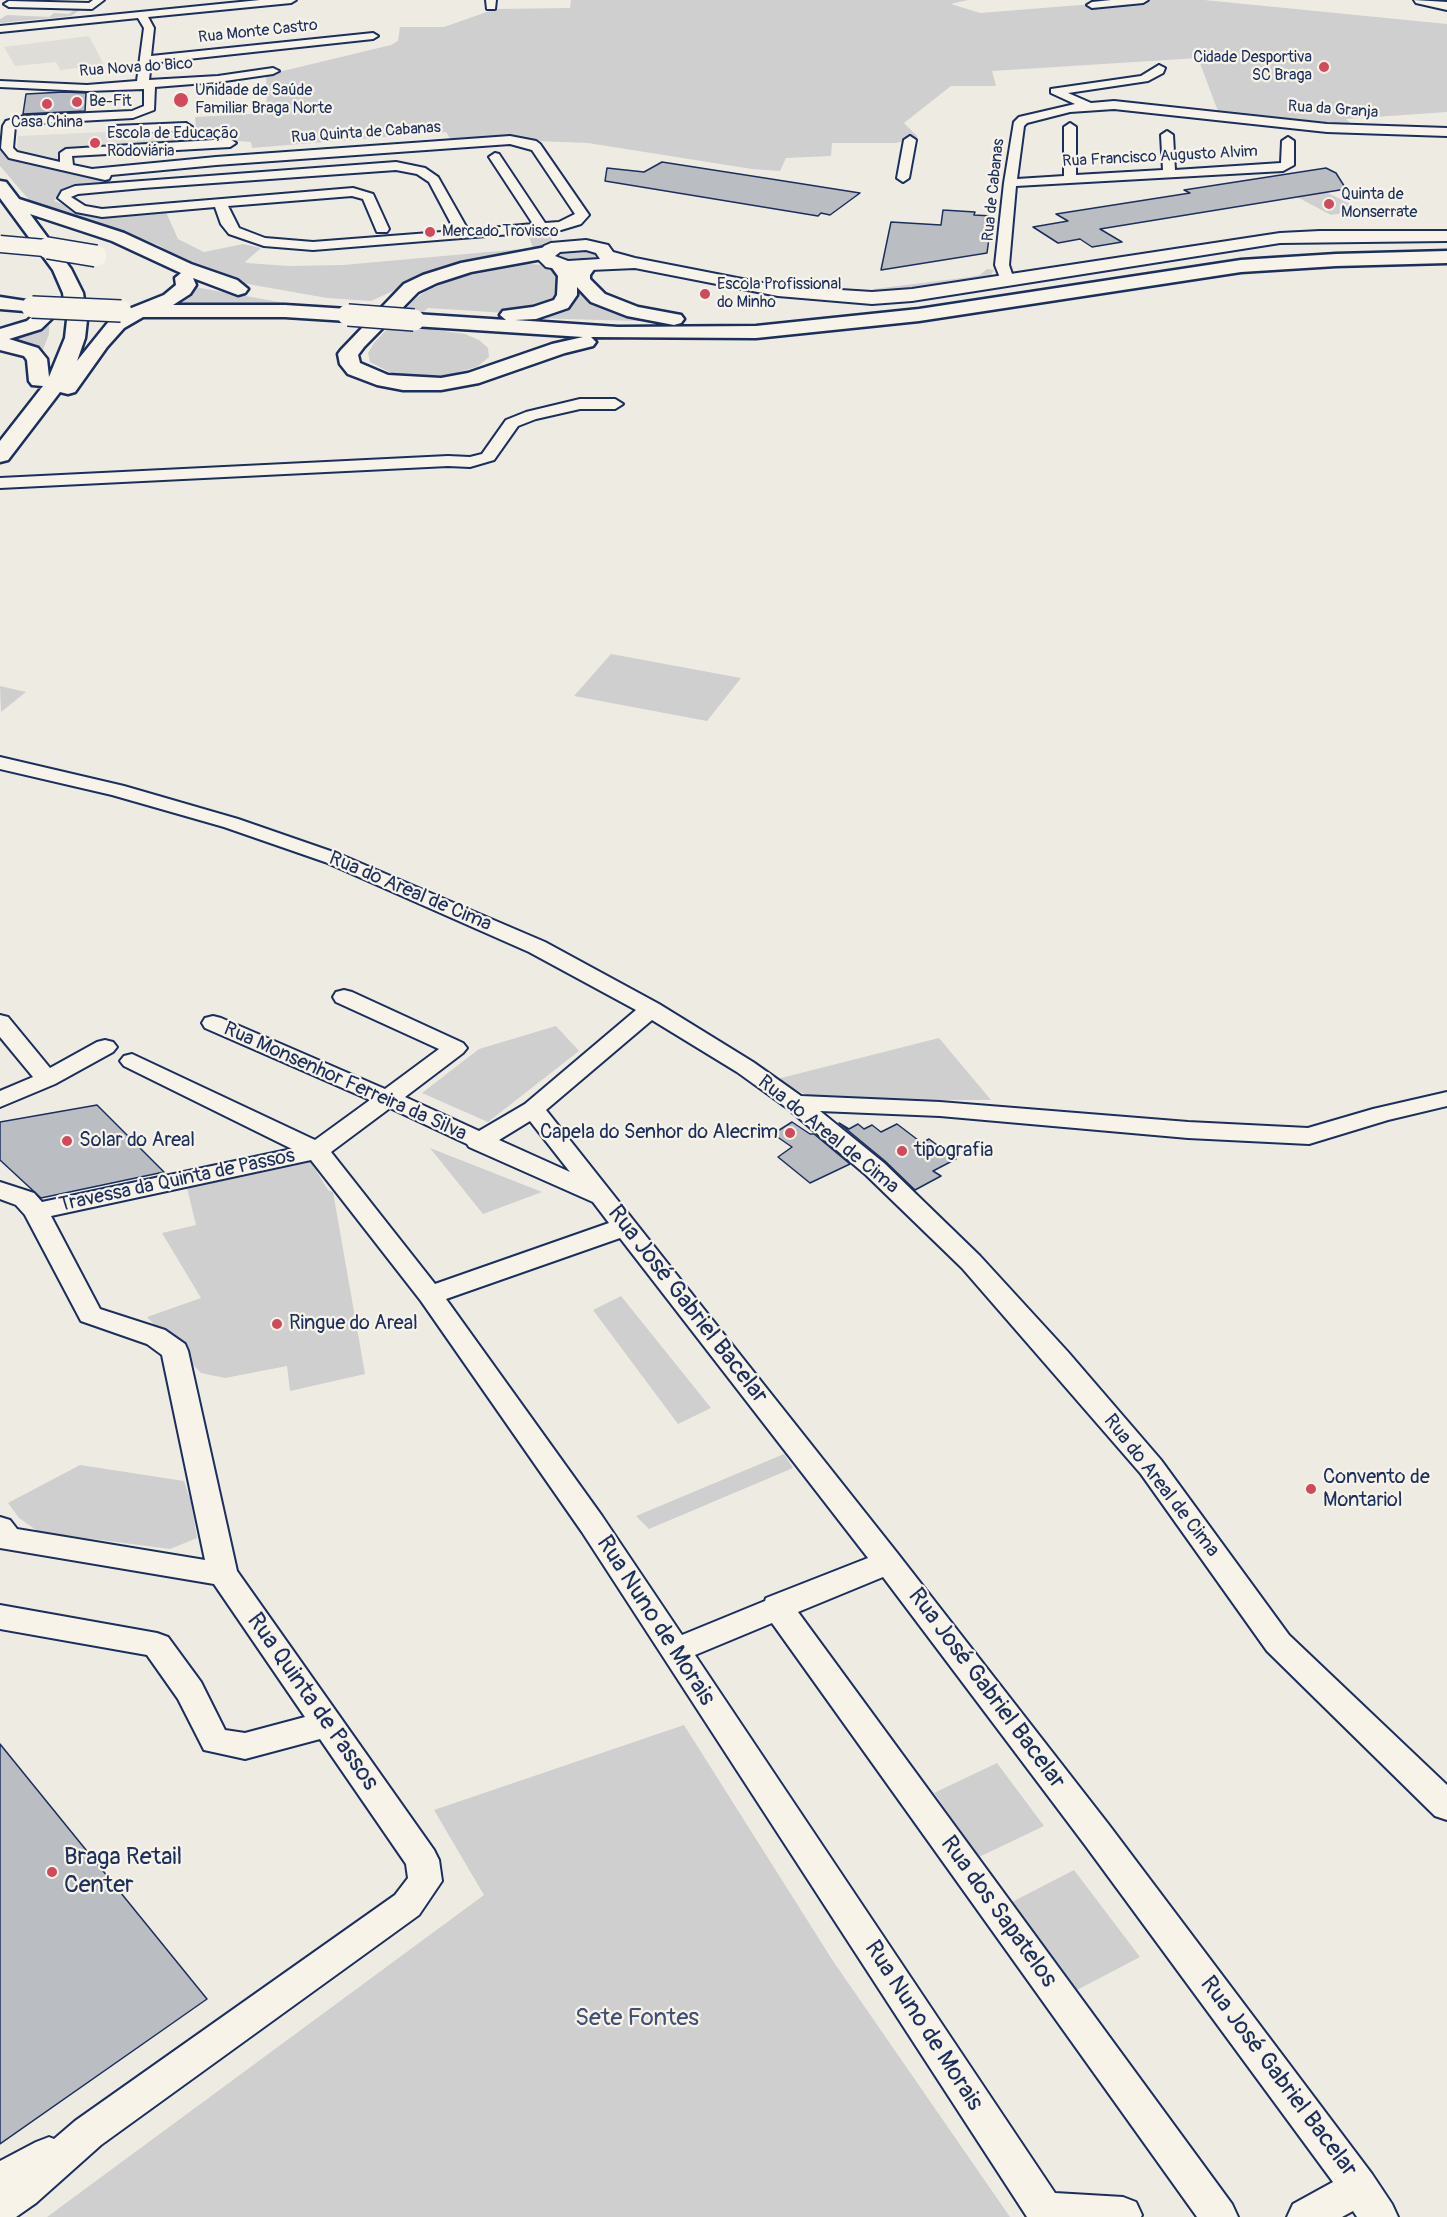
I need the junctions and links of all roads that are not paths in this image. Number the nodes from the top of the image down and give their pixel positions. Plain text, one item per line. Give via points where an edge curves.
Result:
1 (99, 0) edge
2 (269, 0) edge
3 (291, 0) edge
4 (1143, 0) edge
5 (1421, 0) edge
6 (1436, 0) edge
7 (8, 4) edge
8 (1447, 4) edge
9 (1092, 5) dead end
10 (150, 7) edge
11 (0, 28) edge
12 (373, 36) dead end
13 (146, 60) junction
14 (1159, 69) dead end
15 (273, 72) dead end
16 (0, 84) edge
17 (146, 84) junction
18 (1089, 106) junction
19 (1216, 116) joint
20 (186, 127) dead end
21 (1070, 127) dead end
22 (100, 131) dead end
23 (1447, 132) edge
24 (1167, 135) dead end
25 (910, 140) dead end
26 (1288, 141) dead end
27 (230, 143) dead end
28 (495, 157) dead end
29 (67, 168) junction
30 (91, 173) junction
31 (1169, 174) junction
32 (903, 178) dead end
33 (1070, 179) junction
34 (1010, 183) junction
35 (142, 184) junction
36 (0, 186) edge
37 (220, 204) junction
38 (7, 207) edge
39 (541, 227) junction
40 (382, 229) dead end
41 (464, 234) junction
42 (1447, 236) edge
43 (0, 244) edge
44 (559, 248) junction
45 (1447, 249) edge
46 (156, 254) junction
47 (1447, 257) edge
48 (596, 262) junction
49 (181, 276) junction
50 (1007, 280) junction
51 (238, 289) junction
52 (0, 303) edge
53 (55, 306) junction
54 (143, 311) junction
55 (353, 311) junction
56 (193, 312) junction
57 (831, 315) junction
58 (417, 316) junction
59 (472, 317) junction
60 (685, 334) junction
61 (0, 335) edge
62 (0, 344) edge
63 (96, 352) junction
64 (39, 381) junction
65 (615, 404) dead end
66 (1, 446) edge
67 (0, 483) edge
68 (0, 763) edge
69 (344, 997) dead end
70 (651, 1009) junction
71 (0, 1022) edge
72 (213, 1023) dead end
73 (105, 1047) dead end
74 (132, 1061) dead end
75 (47, 1079) junction
76 (387, 1098) junction
77 (1447, 1099) edge
78 (0, 1100) edge
79 (795, 1103) junction
80 (533, 1109) junction
81 (478, 1142) junction
82 (317, 1151) junction
83 (603, 1198) junction
84 (15, 1201) edge
85 (625, 1227) junction
86 (430, 1295) junction
87 (0, 1528) edge
88 (888, 1562) junction
89 (223, 1574) junction
90 (777, 1606) junction
91 (0, 1617) edge
92 (674, 1651) junction
93 (327, 1724) junction
94 (1447, 1806) edge
95 (88, 2133) junction
96 (0, 2181) edge
97 (1359, 2187) junction
98 (0, 2206) edge
99 (1123, 2215) dead end
100 (1220, 2217) edge
101 (1306, 2217) edge
102 (1379, 2217) edge

1 - 7 street via 92,6
2 - 3 street
2 - 10 street
4 - 9 street
5 - 8 main road
6 - 8 main road
10 - 11 street
10 - 13 street via 145,28
12 - 13 street, Rua Monte Castro
13 - 17 street
14 - 18 street via 1144,79 1055,91
15 - 17 street, Rua Nova do Bico
16 - 17 street, Rua Nova do Bico via 78,89
17 - 29 street via 150,88 150,108 146,111 10,124 14,135 7,148 13,155
18 - 19 street, Rua de Cabanas via 1138,106
18 - 34 street, Rua de Cabanas via 1021,122
19 - 23 street, Rua da Granja via 1345,130
20 - 22 street
21 - 33 street
24 - 31 street
25 - 32 street
26 - 31 street, Rua Francisco Augusto Alvim via 1288,165 1283,167
27 - 29 street via 66,153
28 - 39 street
29 - 30 street
30 - 35 street
30 - 44 street, Rua Quinta de Cabanas via 510,140 536,147 579,208 582,215
31 - 33 street, Rua Francisco Augusto Alvim
33 - 34 street, Rua Francisco Augusto Alvim
34 - 50 street, Rua de Cabanas via 1002,265
35 - 37 street via 71,192 64,198 76,207 96,212
35 - 41 street via 387,166 411,168 434,180
36 - 38 highway
37 - 40 street via 359,193 368,197
37 - 41 street via 234,231 264,242 313,246
38 - 46 highway via 118,237
38 - 53 highway via 50,287
38 - 66 highway via 62,269 74,293 77,320 63,371 47,396
39 - 41 street
39 - 44 street
42 - 50 main road via 1280,238
43 - 49 highway, bridge via 96,256
44 - 48 main road
44 - 48 main road via 602,249
44 - 58 highway via 440,281 409,298 364,344 360,354 366,368 408,380 475,373 497,360 499,349 492,340
44 - 59 highway via 568,286 561,304 536,313
44 - 60 highway via 458,270 411,288 348,354 350,364 354,370 384,381 441,384 472,379 583,342
45 - 57 highway via 1234,258
46 - 49 highway
46 - 51 highway
47 - 60 highway via 1241,266 908,316 789,329
48 - 50 main road via 634,263 825,297 912,295
48 - 57 highway via 580,274 585,287 598,298 634,312 709,321
49 - 51 highway via 206,285
49 - 54 highway via 186,285 178,294
51 - 55 highway
52 - 54 highway, bridge via 65,310
53 - 61 highway via 34,325
53 - 64 highway via 58,336
54 - 56 highway
54 - 63 highway via 117,324
55 - 56 highway
55 - 58 highway, bridge
56 - 63 highway via 126,326
57 - 59 highway via 685,326
58 - 59 highway
58 - 60 highway via 546,330
62 - 64 highway via 31,352 37,359
63 - 66 highway via 44,422
64 - 66 highway
65 - 67 street via 580,404 531,415 512,423 488,456 470,462
68 - 70 street, Rua do Areal de Cima via 117,790 332,858 537,947
69 - 76 street via 455,1048
70 - 79 street, Rua do Areal de Cima
70 - 80 street
71 - 75 street
72 - 76 street, Rua Monsenhor Ferreira da Silva
73 - 75 street
74 - 82 street, Rua Nuno de Morais
75 - 78 street
76 - 81 street, Rua Monsenhor Ferreira da Silva
76 - 82 street
77 - 79 street via 1309,1136 940,1109
79 - 94 street, Rua do Areal de Cima via 875,1169 971,1262 1151,1467 1278,1643
80 - 81 street
80 - 83 street, Rua José Gabriel Bacelar
81 - 83 street, Rua José Gabriel Bacelar
82 - 84 street, Travessa da Quinta de Passos
82 - 86 street, Rua Nuno de Morais
83 - 85 street, Rua José Gabriel Bacelar
84 - 89 street, Rua Quinta de Passos via 90,1315 156,1337 175,1352
85 - 86 street
85 - 88 street, Rua José Gabriel Bacelar
86 - 92 street, Rua Nuno de Morais via 592,1524
87 - 89 street via 8,1539
88 - 90 street
88 - 97 street, Rua José Gabriel Bacelar
89 - 93 street, Rua Quinta de Passos
90 - 92 street
90 - 100 street, Rua dos Sapatelos
91 - 93 street via 157,1645 190,1691 215,1741 245,1746
92 - 99 street, Rua Nuno de Morais via 1045,2211
93 - 95 street, Rua Quinta de Passos via 422,1860 425,1881 407,1905
95 - 96 street
95 - 98 street
97 - 101 street
97 - 102 street, Rua José Gabriel Bacelar

